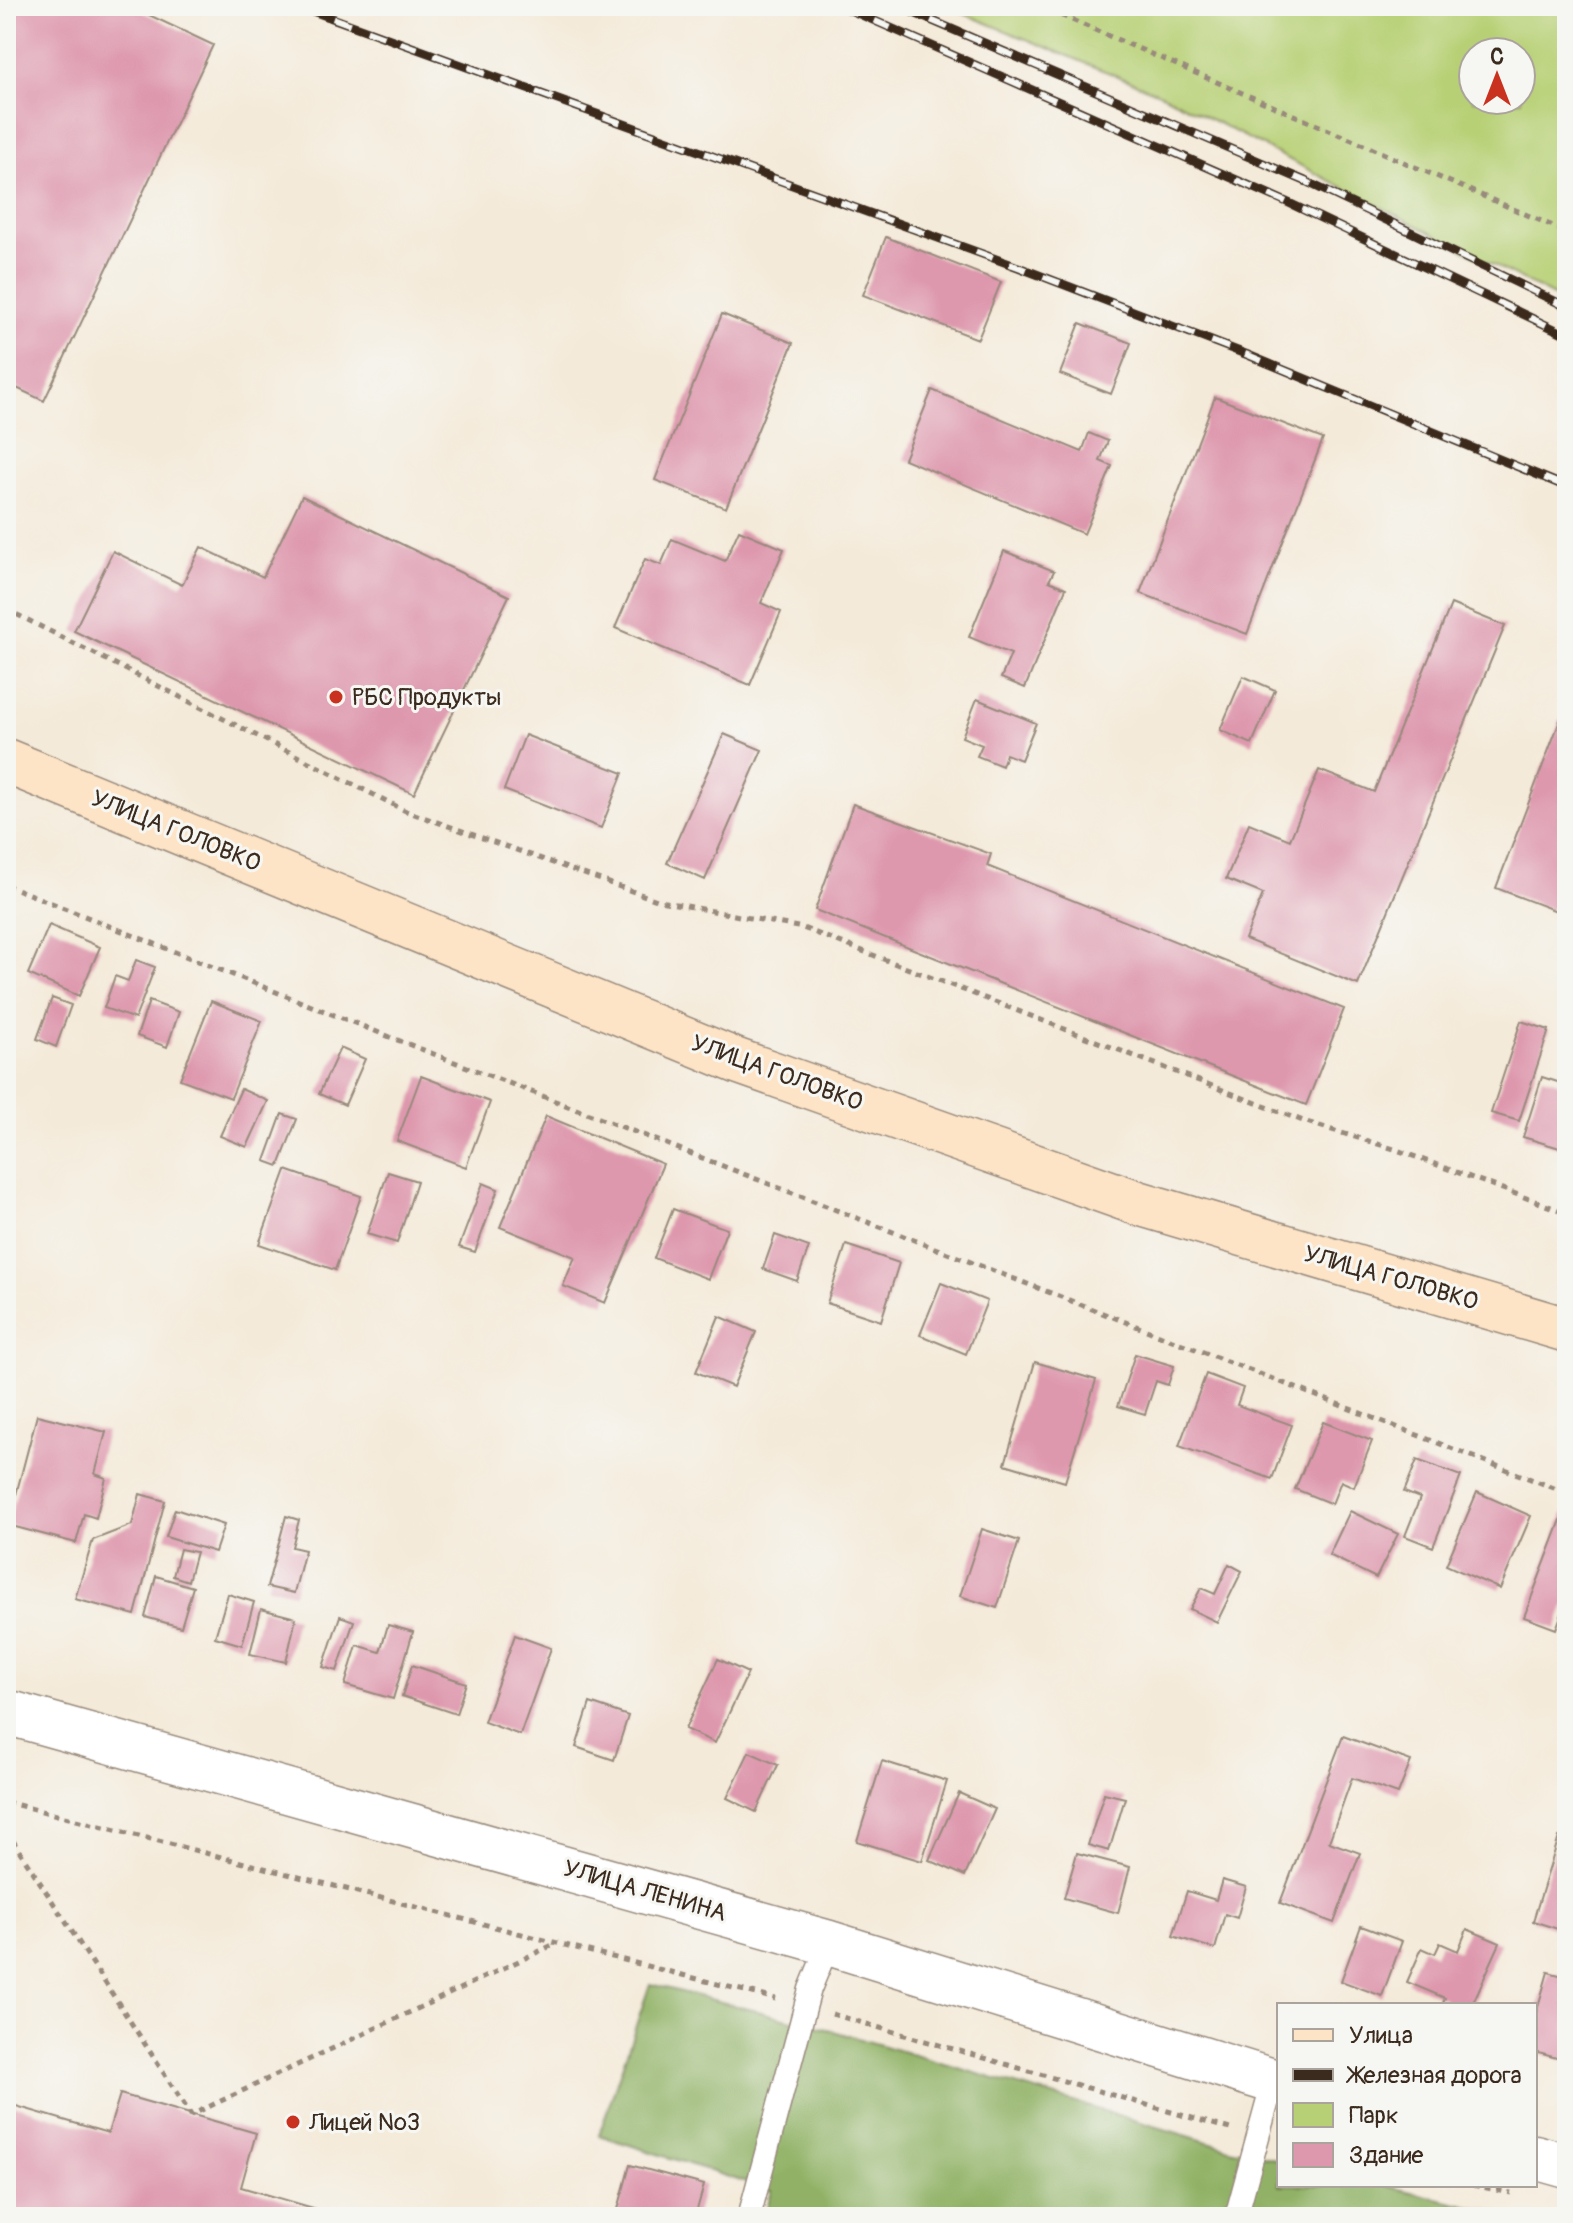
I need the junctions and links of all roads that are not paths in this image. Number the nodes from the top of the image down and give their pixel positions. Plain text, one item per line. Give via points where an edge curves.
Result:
1 (6, 761) edge
2 (1567, 1330) edge
3 (6, 1712) edge
4 (829, 1943) junction
5 (1276, 2082) edge
6 (1537, 2158) edge
7 (1567, 2166) edge
8 (749, 2217) edge
9 (1236, 2217) edge

1 - 2 main road, УЛИЦА ГОЛОВКО via 737,1061 1138,1203
3 - 4 street, УЛИЦА ЛЕНИНА
4 - 5 street, УЛИЦА ЛЕНИНА
4 - 8 lane via 805,2007
5 - 9 lane
6 - 7 street

